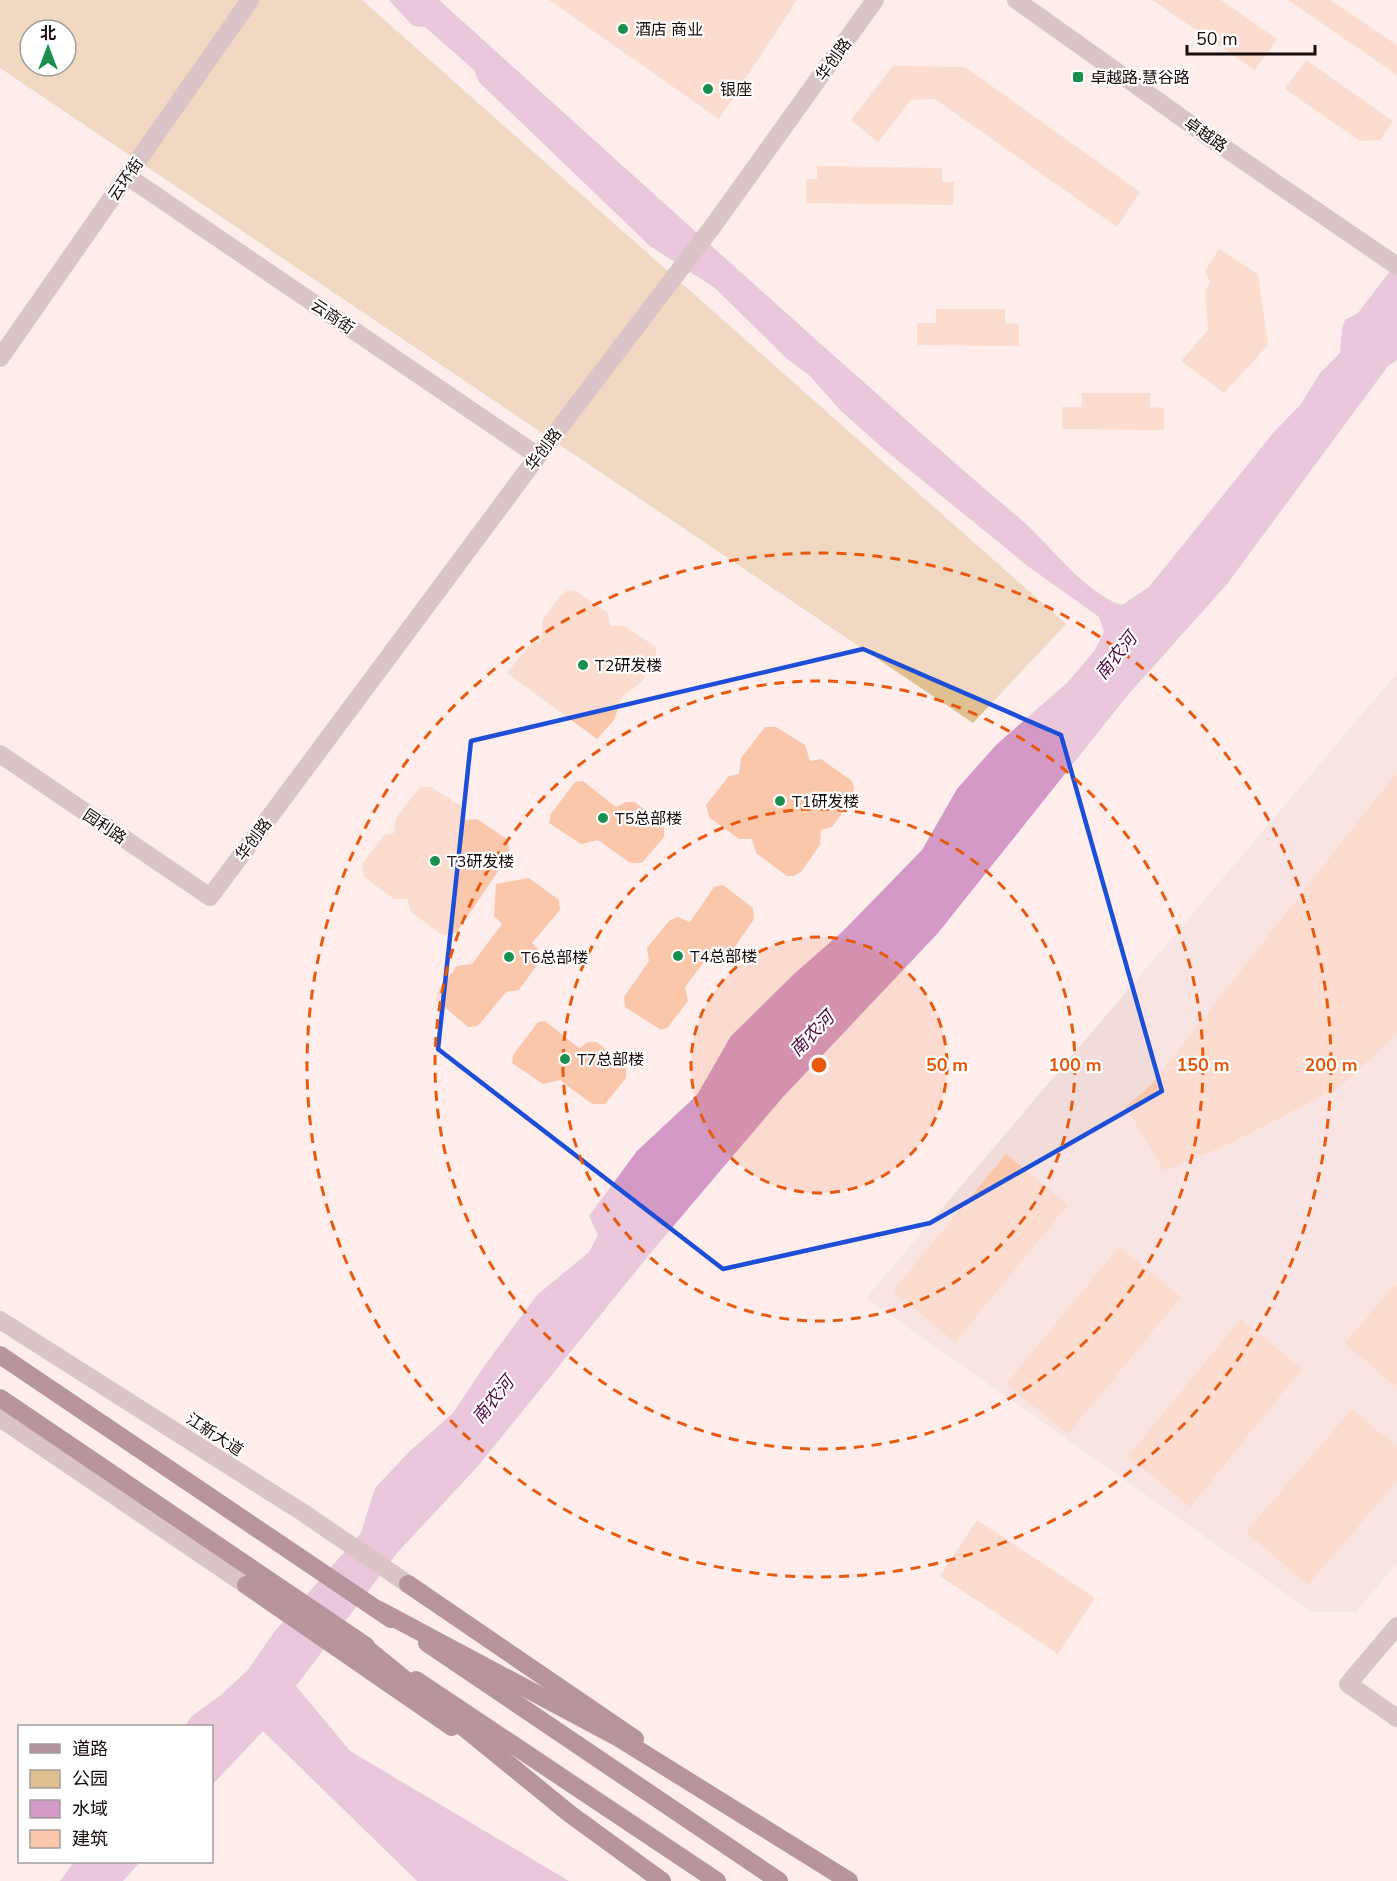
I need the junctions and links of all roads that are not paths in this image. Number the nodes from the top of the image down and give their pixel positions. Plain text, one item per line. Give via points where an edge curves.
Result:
1 (250, 0) edge
2 (875, 0) edge
3 (1016, 0) edge
4 (128, 176) junction
5 (1397, 266) edge
6 (0, 358) edge
7 (538, 456) junction
8 (0, 754) edge
9 (210, 897) joint
10 (0, 1320) edge
11 (0, 1354) edge
12 (0, 1398) edge
13 (0, 1418) edge
14 (408, 1584) joint
15 (246, 1585) joint
16 (379, 1610) junction
17 (1397, 1626) edge
18 (354, 1638) junction
19 (1397, 1718) edge
20 (662, 1881) edge
21 (673, 1881) edge
22 (717, 1881) edge
23 (779, 1881) edge
24 (842, 1881) edge
25 (849, 1881) edge

1 - 4 street, 云环街
2 - 7 street, 华创路 via 713,226
3 - 5 street, 卓越路
4 - 6 street, 云环街
4 - 7 street, 云商街
7 - 9 street, 华创路
8 - 9 street, 园利路
10 - 14 street, 江新大道
11 - 16 highway
12 - 18 highway
13 - 15 street
14 - 24 highway
15 - 21 highway
16 - 23 highway, bridge
16 - 25 highway, bridge via 619,1738
17 - 19 street via 1348,1684
18 - 20 highway, bridge via 570,1814
18 - 22 highway, bridge

